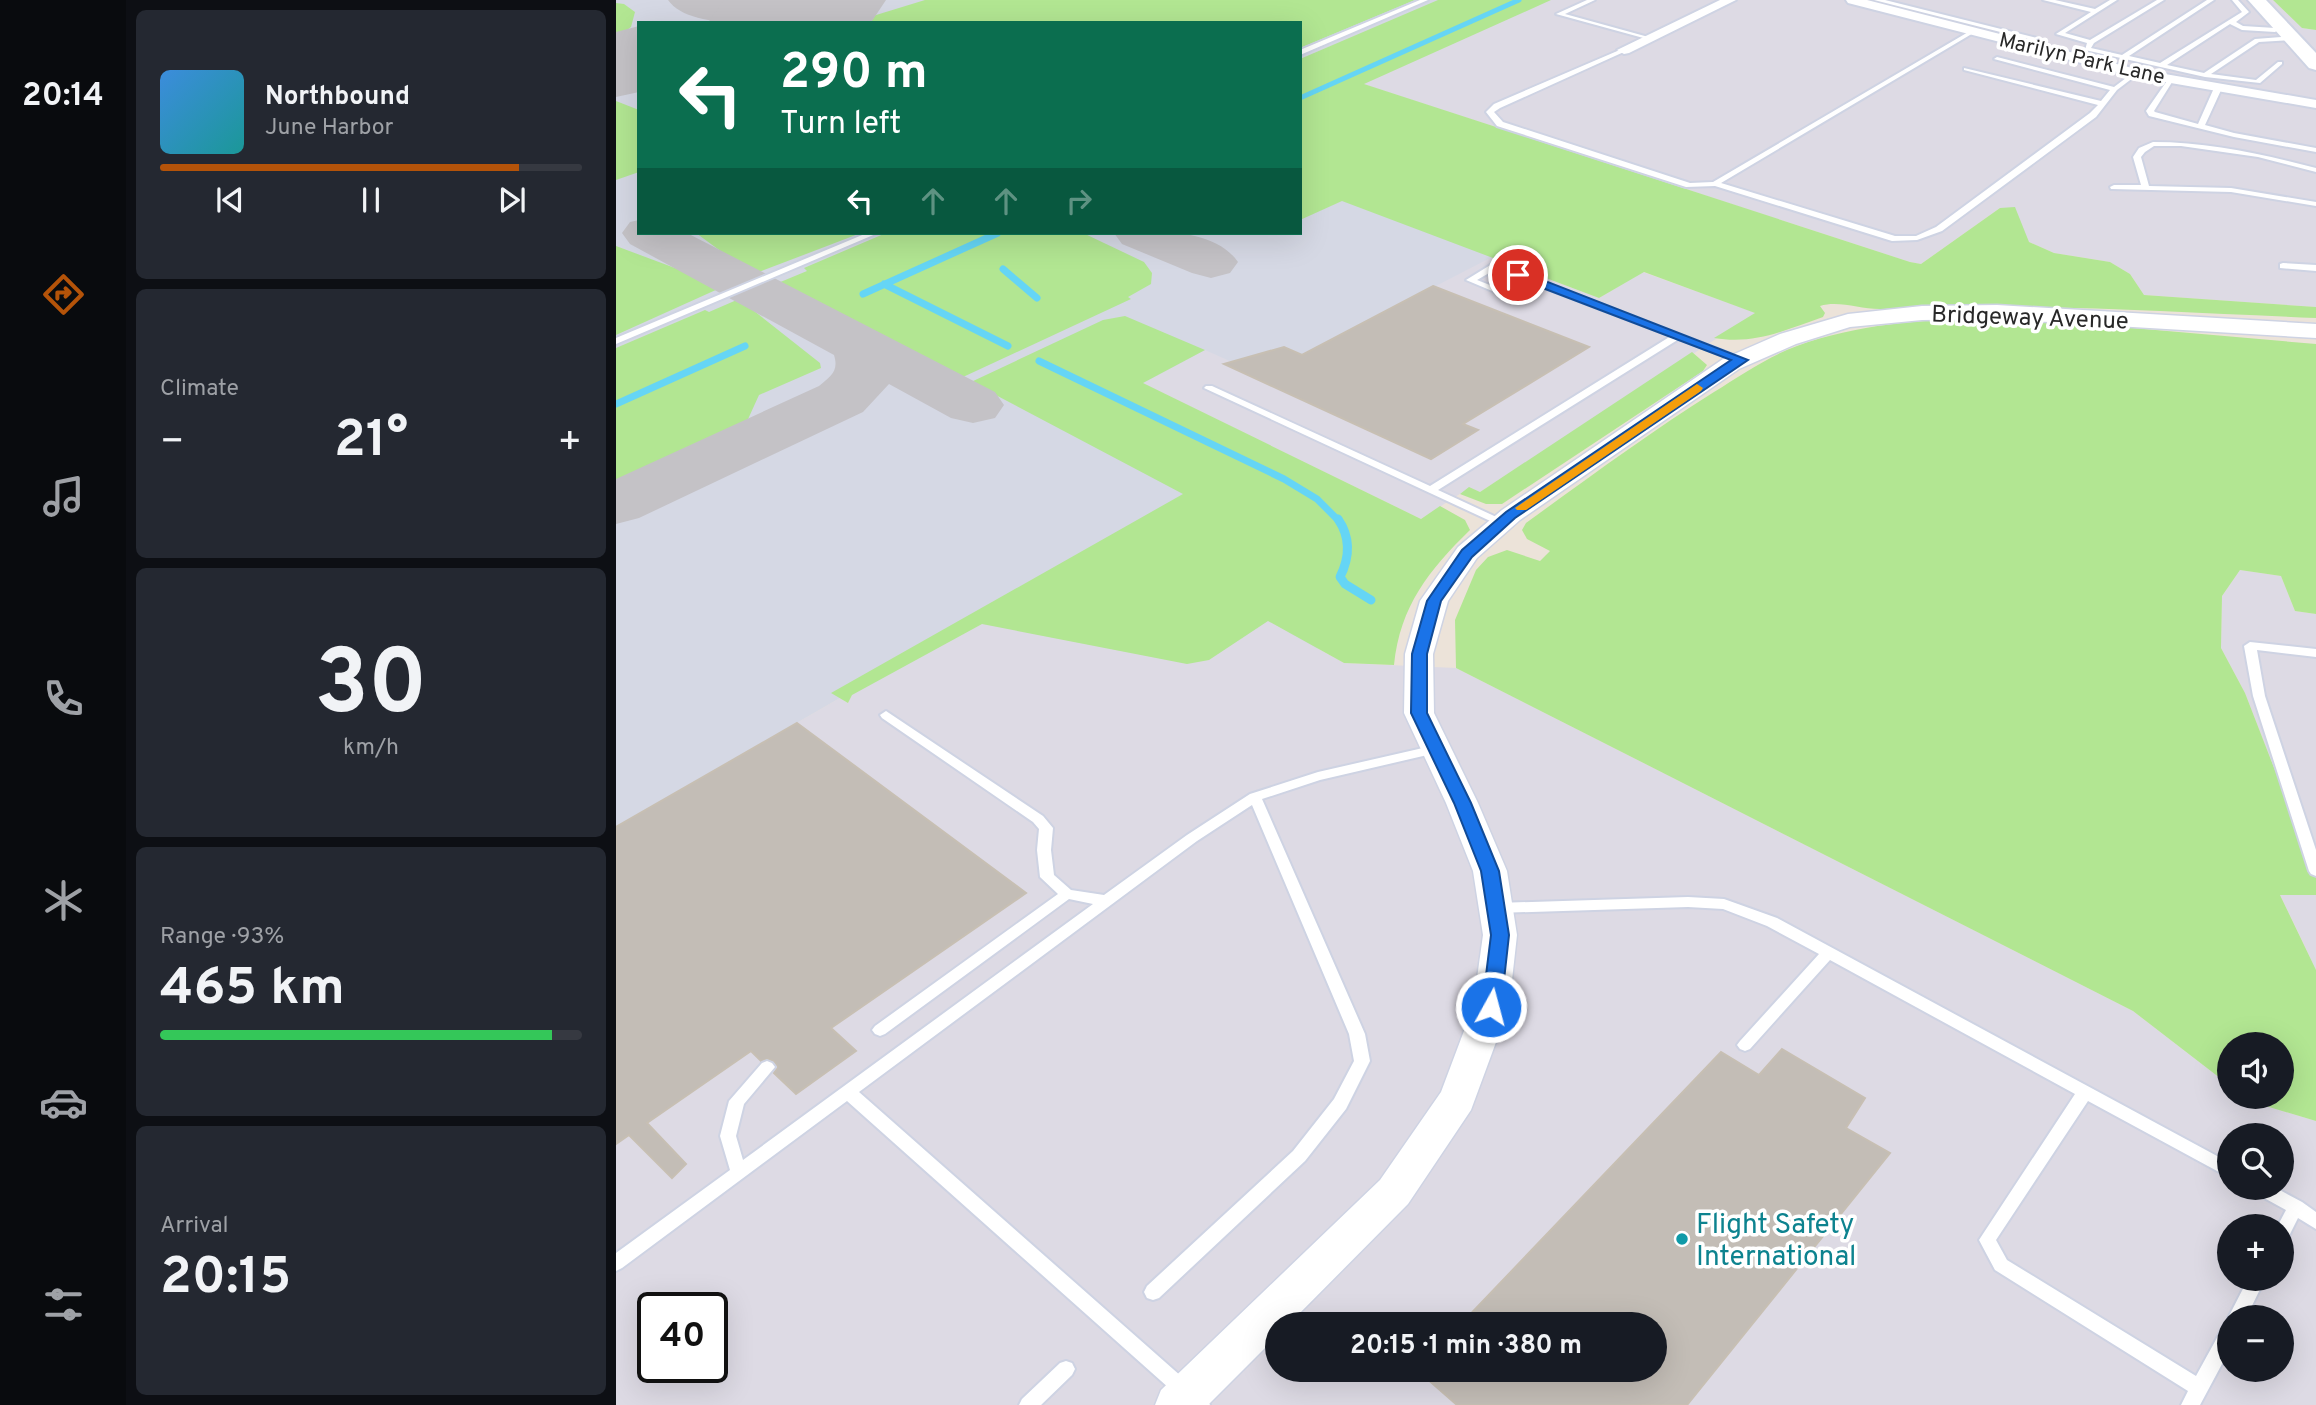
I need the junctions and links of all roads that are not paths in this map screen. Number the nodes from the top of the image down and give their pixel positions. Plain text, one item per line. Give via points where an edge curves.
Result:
1 (1424, 0) edge
2 (1592, 0) edge
3 (1730, 0) edge
4 (1852, 0) edge
5 (1877, 0) edge
6 (2046, 0) edge
7 (2161, 0) edge
8 (2211, 0) edge
9 (2235, 0) edge
10 (2257, 0) edge
11 (2110, 1) edge
12 (2096, 11) junction
13 (2233, 19) junction
14 (1972, 32) junction
15 (2289, 34) junction
16 (1649, 38) junction
17 (2091, 42) junction
18 (2021, 45) junction
19 (1624, 50) joint
20 (1302, 52) edge
21 (2123, 57) junction
22 (1997, 59) dead end
23 (2280, 63) dead end
24 (2316, 64) edge
25 (2162, 65) junction
26 (1966, 69) dead end
27 (2136, 73) junction
28 (2205, 75) junction
29 (2171, 79) junction
30 (2218, 88) junction
31 (2115, 89) junction
32 (2103, 104) junction
33 (2316, 104) edge
34 (2200, 127) junction
35 (2316, 150) edge
36 (2316, 170) edge
37 (1715, 184) junction
38 (2114, 187) dead end
39 (2146, 188) junction
40 (2316, 204) edge
41 (869, 235) edge
42 (2283, 266) dead end
43 (2316, 268) edge
44 (1541, 283) junction
45 (2316, 331) edge
46 (1678, 336) junction
47 (616, 341) edge
48 (1742, 360) junction
49 (1209, 388) dead end
50 (1431, 490) junction
51 (1501, 523) junction
52 (2316, 653) edge
53 (886, 715) dead end
54 (1436, 749) junction
55 (1255, 797) junction
56 (2316, 871) edge
57 (1067, 894) junction
58 (1107, 901) junction
59 (1497, 908) junction
60 (1828, 953) junction
61 (880, 1030) dead end
62 (1745, 1045) dead end
63 (768, 1067) dead end
64 (848, 1092) junction
65 (2085, 1093) junction
66 (2217, 1164) edge
67 (739, 1173) junction
68 (2283, 1200) edge
69 (2296, 1207) junction
70 (2292, 1214) edge
71 (2316, 1222) edge
72 (616, 1263) edge
73 (1153, 1292) dead end
74 (2217, 1355) edge
75 (1066, 1369) dead end
76 (2199, 1388) junction
77 (1189, 1401) edge
78 (1028, 1405) edge
79 (2190, 1405) edge

1 - 20 lane
2 - 16 lane via 1559,14
3 - 16 street
4 - 14 street, Marilyn Park Lane
5 - 18 lane via 2034,38
6 - 12 lane
7 - 17 lane
8 - 21 lane
9 - 13 lane via 2246,12
10 - 15 main road
11 - 12 lane
12 - 17 lane via 2059,34
13 - 15 lane via 2231,22 2242,28
13 - 25 lane
14 - 18 street, Marilyn Park Lane
14 - 37 lane
15 - 24 main road
15 - 28 lane via 2257,40
16 - 19 street
17 - 21 lane via 2087,48
18 - 27 street, Marilyn Park Lane
19 - 37 lane via 1490,112 1500,124 1689,185
21 - 25 lane
22 - 31 lane
23 - 28 lane via 2258,82
25 - 28 lane
26 - 32 lane
27 - 29 street, Marilyn Park Lane
27 - 31 lane
29 - 30 street, Marilyn Park Lane
29 - 34 lane via 2150,111
30 - 33 street, Marilyn Park Lane
30 - 34 lane
31 - 32 lane
32 - 37 lane via 1939,229 1917,238 1895,239
34 - 35 lane
36 - 39 lane via 2258,155 2153,144 2137,157
38 - 39 lane
39 - 40 lane via 2231,190
41 - 47 lane
42 - 43 lane
44 - 44 lane via 1495,266 1470,280 1516,298
44 - 46 lane
45 - 48 street, Bridgeway Avenue via 1997,312 1922,313 1848,321 1788,339
46 - 48 lane
46 - 50 lane
48 - 51 street, Bridgeway Avenue
49 - 50 lane
50 - 51 lane
51 - 54 street, Bridgeway Avenue via 1467,554 1434,601 1419,654 1419,713
52 - 56 lane via 2250,646 2259,696
53 - 57 lane via 1038,819 1046,828 1047,877
54 - 55 lane via 1318,776
54 - 59 street, Bridgeway Avenue via 1490,871
55 - 58 lane
55 - 73 lane via 1357,1034 1362,1061 1340,1104 1299,1156
57 - 58 lane
57 - 61 lane
58 - 64 lane
59 - 60 lane via 1724,904 1772,922
59 - 77 street, Bridgeway Avenue via 1500,935 1491,1007 1458,1099 1394,1192
60 - 62 lane
60 - 65 lane
63 - 67 lane via 737,1101 728,1136
64 - 67 lane
64 - 77 lane
65 - 66 lane
65 - 76 lane via 1987,1240 2001,1265
67 - 72 lane
68 - 69 lane
69 - 70 lane
69 - 71 lane
74 - 76 lane
75 - 78 lane
76 - 79 lane

